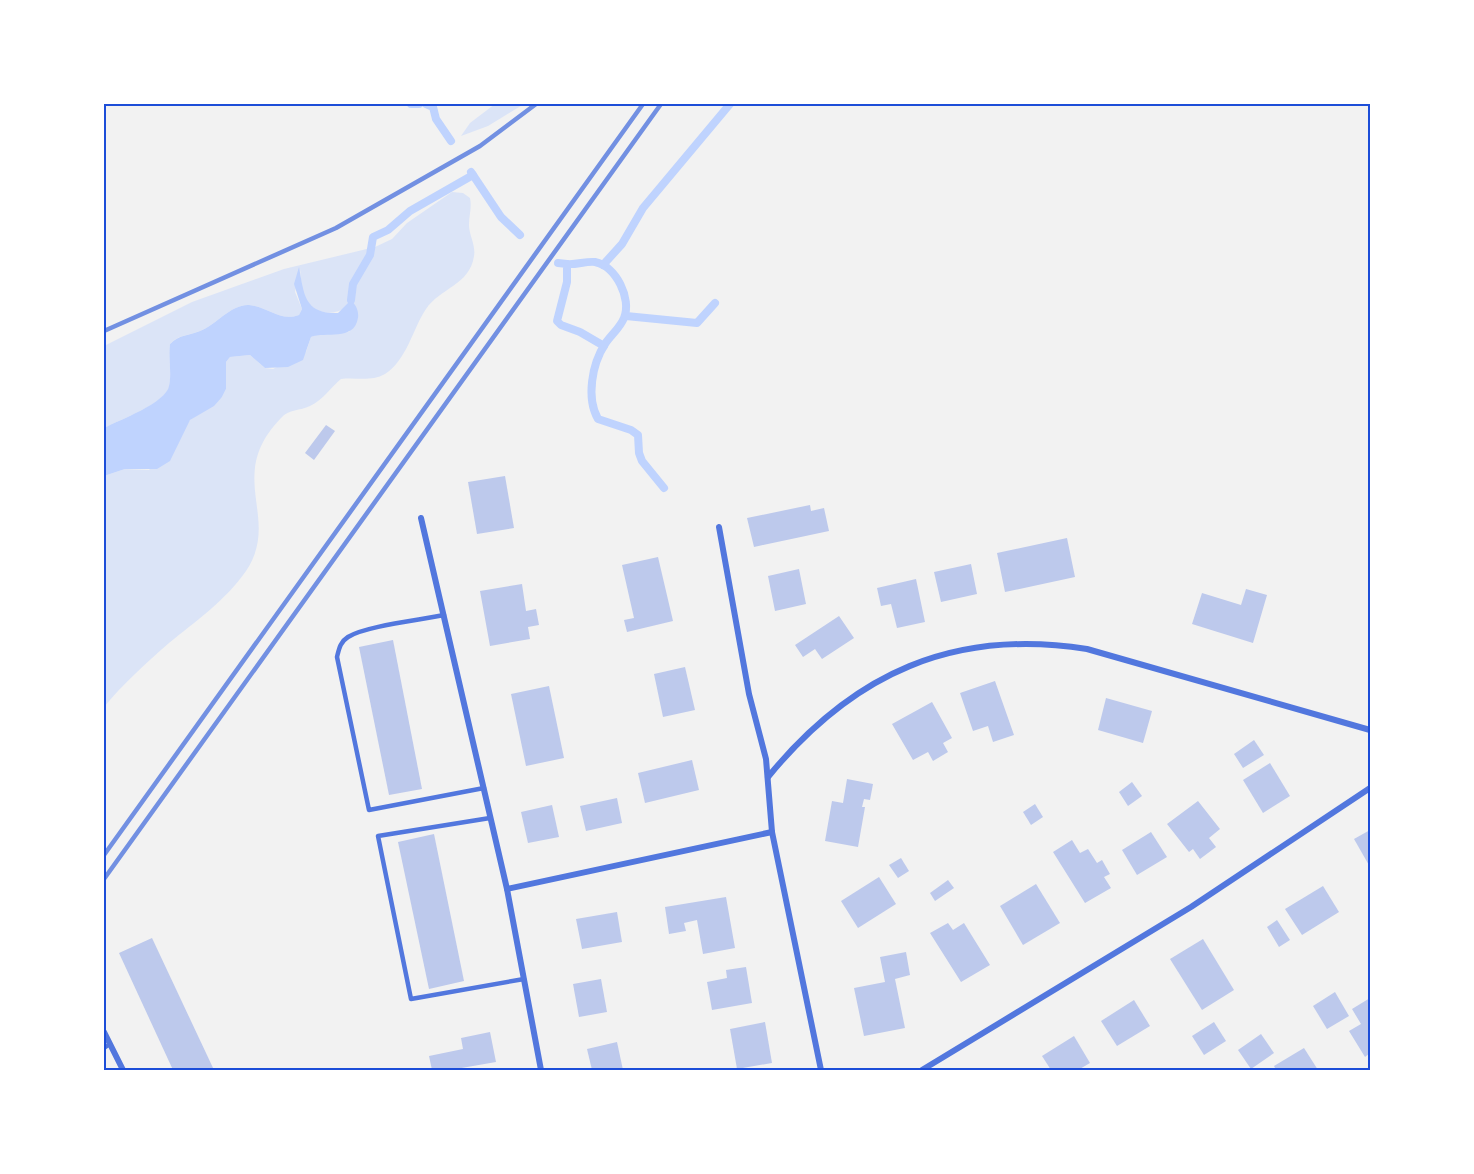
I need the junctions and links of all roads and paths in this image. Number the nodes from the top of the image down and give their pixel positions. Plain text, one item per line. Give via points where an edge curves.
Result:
1 (421, 518) dead end
2 (719, 527) dead end
3 (444, 615) junction
4 (1371, 730) edge
5 (768, 777) junction
6 (484, 788) junction
7 (1371, 788) edge
8 (490, 818) junction
9 (772, 832) junction
10 (507, 889) junction
11 (524, 979) junction
12 (104, 1032) edge
13 (107, 1046) edge
14 (123, 1071) edge
15 (542, 1071) edge
16 (821, 1071) edge
17 (922, 1071) edge

1 - 3 street
2 - 5 street
3 - 6 street
3 - 6 lane via 366,631 339,645 337,657 369,810
4 - 5 street via 1087,649 1047,643 995,644 930,657 870,687 812,731
5 - 9 street
6 - 8 street
7 - 17 street via 1191,907
8 - 10 street
8 - 11 lane via 378,836 411,999
9 - 10 street
9 - 16 street
10 - 11 street
11 - 15 street
12 - 13 street
13 - 14 street

